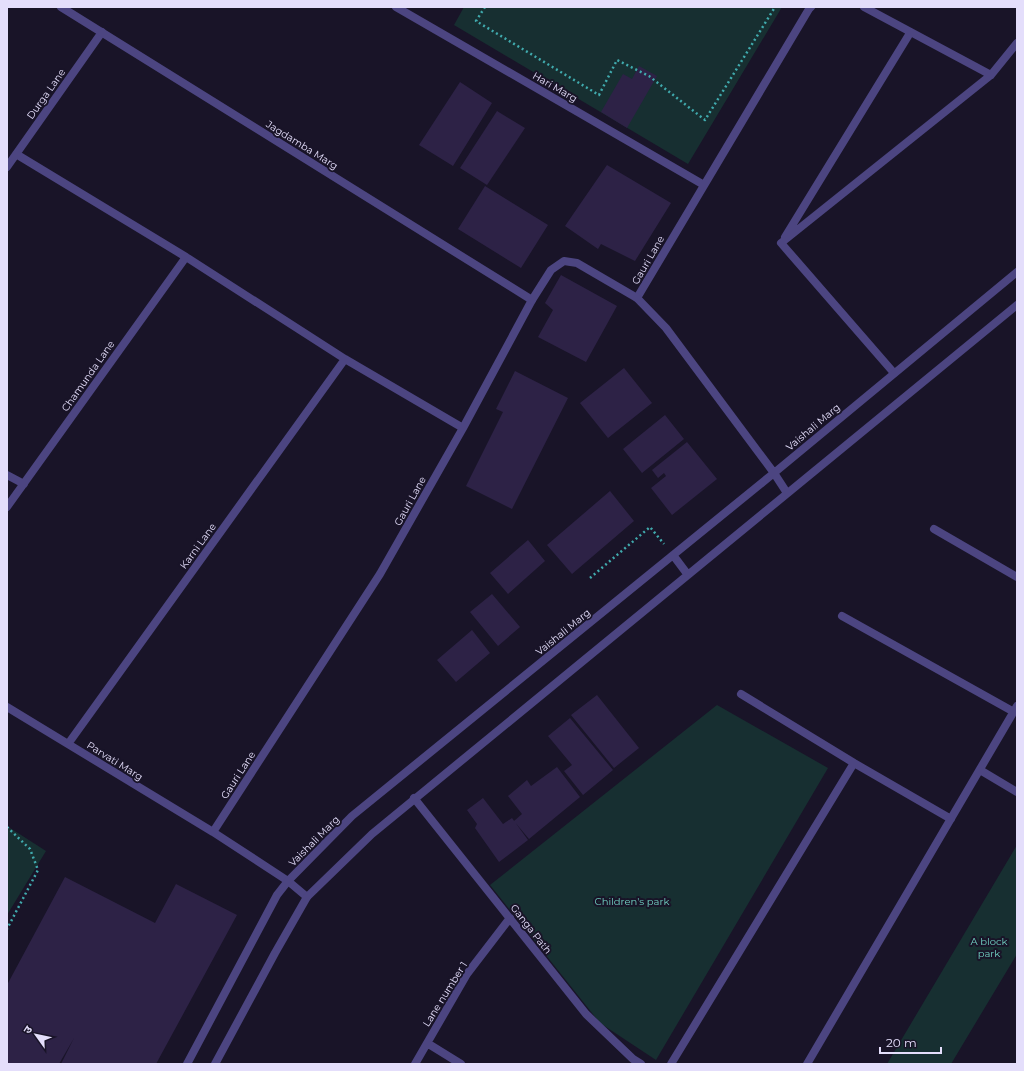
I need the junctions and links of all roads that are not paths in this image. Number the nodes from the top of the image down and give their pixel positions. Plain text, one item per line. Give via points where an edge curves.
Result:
1 (61, 7) edge
2 (396, 7) edge
3 (811, 7) edge
4 (864, 7) edge
5 (102, 32) junction
6 (910, 33) junction
7 (1017, 43) edge
8 (991, 74) junction
9 (16, 154) junction
10 (7, 167) edge
11 (704, 185) junction
12 (781, 243) junction
13 (186, 257) junction
14 (1017, 272) edge
15 (638, 298) junction
16 (532, 300) junction
17 (1017, 305) edge
18 (344, 359) junction
19 (894, 373) junction
20 (463, 428) junction
21 (774, 473) junction
22 (7, 475) edge
23 (24, 484) junction
24 (787, 493) junction
25 (7, 507) edge
26 (934, 529) dead end
27 (673, 555) junction
28 (688, 575) junction
29 (1017, 578) edge
30 (842, 616) dead end
31 (741, 694) dead end
32 (7, 707) edge
33 (1015, 709) edge
34 (68, 744) junction
35 (854, 763) junction
36 (980, 770) junction
37 (1017, 792) edge
38 (414, 798) junction
39 (951, 819) junction
40 (212, 832) junction
41 (288, 881) junction
42 (307, 897) junction
43 (510, 918) junction
44 (427, 1043) junction
45 (187, 1064) edge
46 (215, 1064) edge
47 (415, 1064) edge
48 (461, 1064) edge
49 (640, 1064) edge
50 (671, 1064) edge
51 (807, 1064) edge

1 - 5 street, Jagdamba Marg
2 - 11 street, Hari Marg
3 - 11 street, Gauri Lane
4 - 6 street
5 - 9 street, Durga Lane
5 - 16 street, Jagdamba Marg
6 - 8 street
6 - 12 street
7 - 8 street
8 - 12 street
9 - 10 street, Durga Lane
9 - 13 street
11 - 15 street, Gauri Lane
12 - 19 street
13 - 18 street
13 - 23 street, Chamunda Lane
14 - 19 street, Vaishali Marg
15 - 16 street, Gauri Lane via 577,263 564,261 551,270
15 - 21 street via 666,328
16 - 20 street, Gauri Lane
17 - 24 street
18 - 20 street
18 - 34 street, Karni Lane
19 - 21 street, Vaishali Marg
20 - 40 street, Gauri Lane via 380,574
21 - 24 street
21 - 27 street, Vaishali Marg
22 - 23 street
23 - 25 street, Chamunda Lane
24 - 28 street
26 - 29 street
27 - 28 street
27 - 41 street, Vaishali Marg via 352,816
28 - 38 street
30 - 33 street
31 - 35 street
32 - 34 street, Parvati Marg
33 - 36 street
34 - 40 street, Parvati Marg
35 - 39 street
35 - 50 street
36 - 37 street
36 - 39 street
38 - 42 street via 372,834
38 - 43 street, Ganga Path
39 - 51 street
40 - 41 street
41 - 42 street
41 - 45 street, Vaishali Marg via 277,895
42 - 46 street
43 - 44 street, Lane number 1 via 467,974
43 - 49 street, Ganga Path via 586,1014
44 - 47 street, Lane number 1
44 - 48 street

